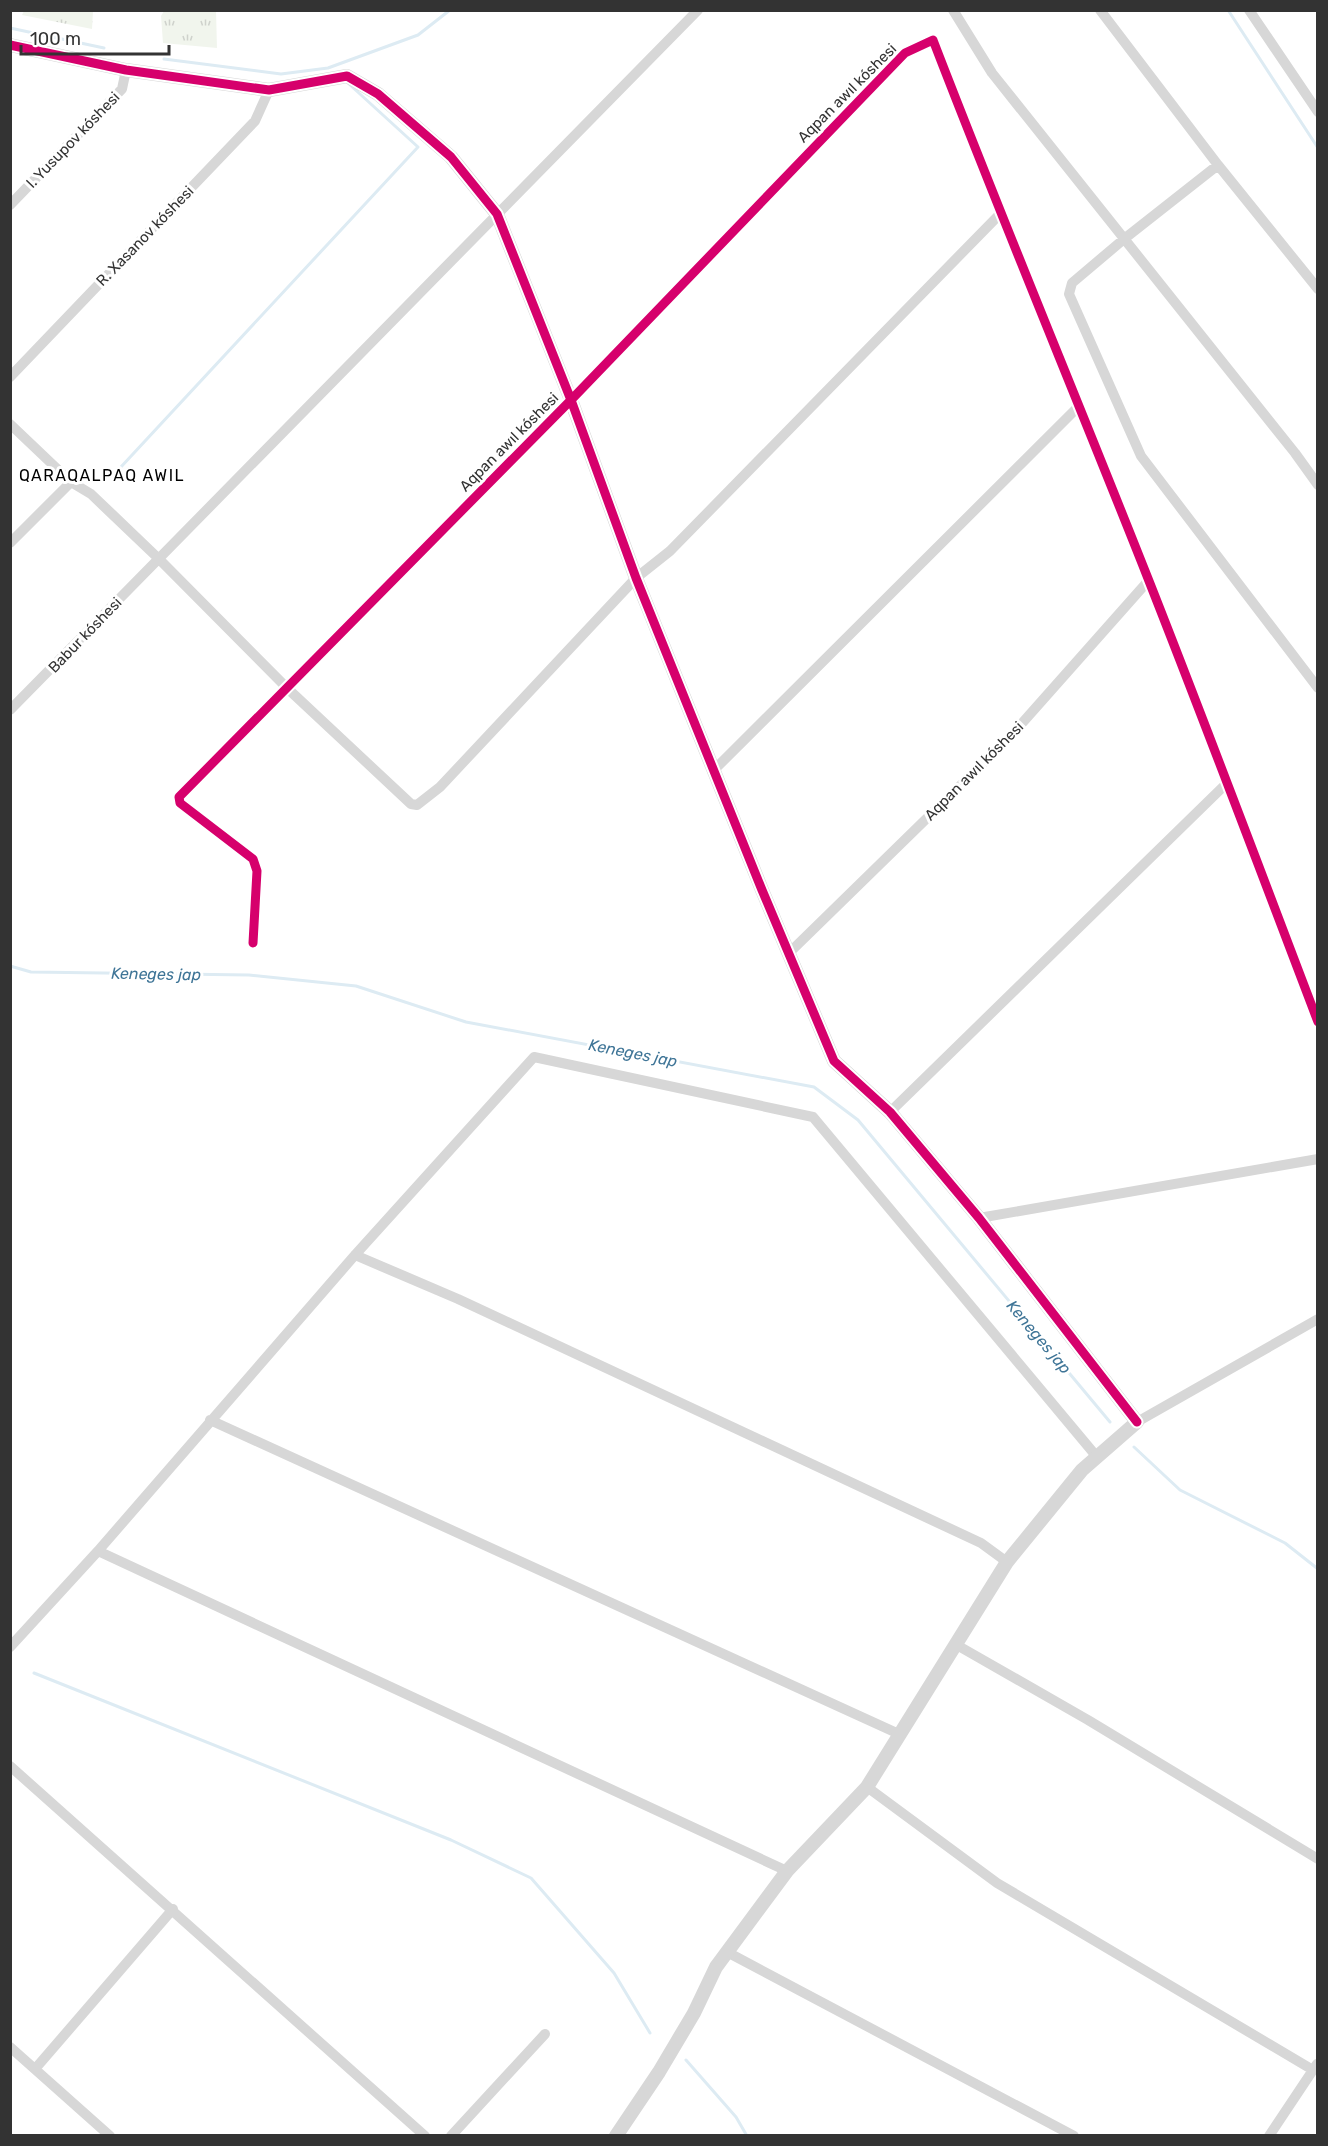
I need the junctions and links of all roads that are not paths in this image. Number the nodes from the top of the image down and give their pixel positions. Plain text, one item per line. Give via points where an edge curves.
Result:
1 (698, 10) edge
2 (953, 10) edge
3 (1100, 10) edge
4 (1249, 10) edge
5 (10, 45) edge
6 (126, 70) junction
7 (269, 90) junction
8 (1317, 112) edge
9 (1218, 165) junction
10 (10, 205) edge
11 (497, 214) junction
12 (1000, 214) junction
13 (1124, 238) junction
14 (1317, 289) edge
15 (10, 377) edge
16 (571, 400) junction
17 (1078, 407) junction
18 (10, 424) edge
19 (71, 482) junction
20 (1317, 485) edge
21 (10, 543) edge
22 (159, 559) junction
23 (636, 578) junction
24 (1149, 580) junction
25 (286, 688) junction
26 (1317, 688) edge
27 (10, 710) edge
28 (714, 770) junction
29 (1228, 782) junction
30 (253, 943) dead end
31 (789, 953) junction
32 (1317, 1022) edge
33 (890, 1112) junction
34 (1317, 1159) edge
35 (979, 1218) junction
36 (355, 1255) junction
37 (1317, 1319) edge
38 (210, 1420) junction
39 (1137, 1422) junction
40 (1097, 1457) junction
41 (98, 1551) junction
42 (1007, 1562) junction
43 (955, 1644) junction
44 (10, 1647) edge
45 (899, 1734) junction
46 (10, 1766) edge
47 (867, 1787) junction
48 (1317, 1859) edge
49 (787, 1871) junction
50 (173, 1909) junction
51 (727, 1952) junction
52 (545, 2034) dead end
53 (10, 2047) edge
54 (1315, 2067) edge
55 (35, 2068) junction
56 (110, 2136) edge
57 (425, 2136) edge
58 (452, 2136) edge
59 (616, 2136) edge
60 (1074, 2136) edge
61 (1269, 2136) edge

1 - 11 street
2 - 13 street via 992,73
3 - 9 street
4 - 8 street
5 - 6 street
6 - 7 street
6 - 10 street, I. Yusupov kóshesi via 122,89
7 - 11 street via 346,76 378,94 451,157
7 - 15 street, R. Xasanov kóshesi via 255,121
9 - 13 street
9 - 14 street
11 - 16 street
11 - 22 street
12 - 16 street, Aqpan awıl kóshesi via 933,40 905,53
12 - 17 street
12 - 23 street via 670,551
13 - 20 street
13 - 26 street via 1072,283 1068,294 1141,456
16 - 23 street
16 - 25 street, Aqpan awıl kóshesi
17 - 24 street
17 - 28 street
18 - 19 street
19 - 21 street
19 - 22 street via 91,494
22 - 25 street
22 - 27 street, Babur kóshesi
23 - 25 street via 440,787 417,805 411,804
23 - 28 street
24 - 29 street
24 - 31 street, Aqpan awıl kóshesi via 1008,739
25 - 30 street, Aqpan awıl kóshesi via 179,797 180,802 253,859 257,871
28 - 31 street
29 - 32 street
29 - 33 street
31 - 33 street via 834,1061
33 - 35 street
34 - 35 street
35 - 39 street
36 - 38 street
36 - 40 street via 534,1057 813,1117
36 - 42 street via 458,1299 981,1543
37 - 39 street
38 - 41 street
38 - 45 street
39 - 40 street
40 - 42 street
41 - 44 street
41 - 49 street
42 - 43 street
43 - 45 street
43 - 48 street
45 - 47 street
46 - 50 street
47 - 49 street
47 - 54 street via 997,1883
49 - 51 street
50 - 55 street
50 - 57 street
51 - 59 street via 670,2054
51 - 60 street
52 - 58 street
53 - 55 street
54 - 61 street
55 - 56 street

